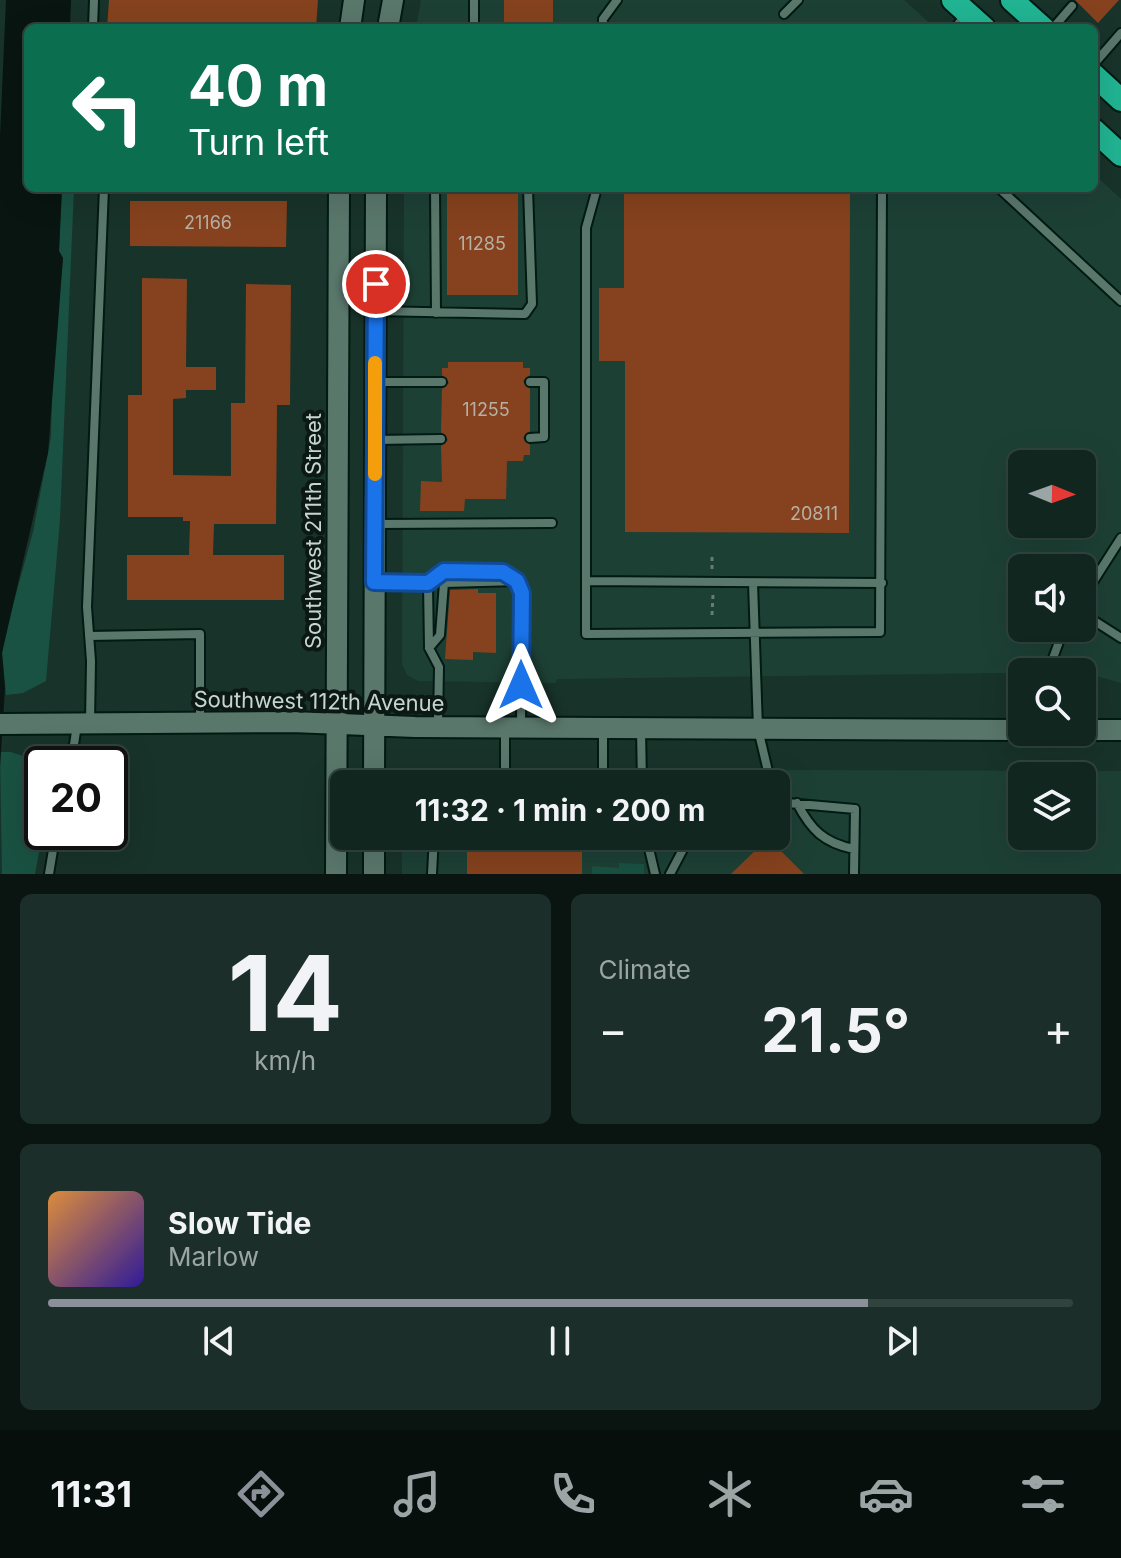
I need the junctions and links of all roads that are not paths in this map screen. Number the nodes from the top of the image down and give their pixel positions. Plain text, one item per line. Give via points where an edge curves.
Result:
1 (94, 0) edge
2 (354, 0) edge
3 (393, 0) edge
4 (474, 0) edge
5 (617, 0) edge
6 (798, 0) edge
7 (1012, 0) edge
8 (1072, 6) dead end
9 (784, 14) dead end
10 (93, 24) edge
11 (351, 24) edge
12 (389, 24) edge
13 (474, 24) edge
14 (603, 24) edge
15 (1039, 24) edge
16 (1056, 24) edge
17 (1121, 33) edge
18 (1098, 59) edge
19 (1098, 79) edge
20 (1121, 100) edge
21 (1098, 134) edge
22 (1121, 155) edge
23 (104, 192) edge
24 (339, 192) edge
25 (376, 192) edge
26 (435, 192) edge
27 (528, 192) edge
28 (596, 192) edge
29 (882, 192) edge
30 (1003, 192) edge
31 (1121, 301) edge
32 (375, 311) junction
33 (436, 313) junction
34 (375, 382) junction
35 (442, 382) dead end
36 (530, 382) dead end
37 (530, 438) dead end
38 (441, 439) dead end
39 (375, 440) junction
40 (552, 523) dead end
41 (374, 524) junction
42 (1121, 538) edge
43 (1096, 577) edge
44 (517, 581) junction
45 (586, 581) junction
46 (374, 582) junction
47 (428, 583) junction
48 (753, 583) junction
49 (882, 583) junction
50 (1096, 622) edge
51 (753, 633) junction
52 (89, 636) junction
53 (1121, 638) edge
54 (429, 648) junction
55 (200, 722) junction
56 (84, 723) junction
57 (6, 724) edge
58 (337, 724) junction
59 (374, 726) junction
60 (438, 727) junction
61 (513, 727) junction
62 (603, 728) junction
63 (641, 728) junction
64 (758, 729) junction
65 (1008, 730) edge
66 (1096, 730) edge
67 (1121, 730) edge
68 (77, 746) edge
69 (374, 770) edge
70 (507, 770) edge
71 (603, 770) edge
72 (642, 770) edge
73 (768, 770) edge
74 (790, 803) edge
75 (797, 803) junction
76 (854, 849) junction
77 (53, 850) edge
78 (374, 850) edge
79 (433, 850) edge
80 (649, 850) edge
81 (683, 850) edge
82 (49, 874) edge
83 (336, 874) edge
84 (374, 874) edge
85 (432, 874) edge
86 (655, 874) edge
87 (670, 874) edge
88 (854, 874) edge

1 - 10 lane
2 - 11 main road
3 - 12 main road
4 - 13 lane
5 - 14 lane
6 - 9 lane
7 - 15 highway
8 - 16 lane
17 - 18 lane
19 - 20 highway
21 - 22 highway
23 - 52 lane
24 - 58 main road, Southwest 211th Street
25 - 32 main road
26 - 33 lane
27 - 33 lane via 532,304 525,314
28 - 45 lane via 586,228
29 - 49 lane
30 - 31 lane
32 - 33 lane
32 - 34 main road
34 - 35 lane
34 - 39 main road
36 - 37 lane via 544,382 544,437
38 - 39 lane
39 - 41 main road
40 - 41 lane
41 - 46 main road
42 - 43 lane
44 - 47 lane via 503,572 444,571
44 - 54 lane via 444,583 440,635
44 - 61 lane via 522,593
45 - 48 lane
45 - 51 lane via 586,634
46 - 47 lane
46 - 59 main road
47 - 54 lane
48 - 49 lane
48 - 51 lane
49 - 51 lane via 880,632
50 - 53 lane
51 - 64 lane
52 - 55 lane via 200,634
52 - 56 lane
54 - 60 lane via 439,667
55 - 56 main road, Southwest 112th Avenue
55 - 58 main road, Southwest 112th Avenue
56 - 57 main road, Southwest 112th Avenue
56 - 68 lane
58 - 59 main road, Southwest 112th Avenue
58 - 83 main road, Southwest 211th Street
59 - 60 main road, Southwest 112th Avenue
59 - 69 main road
60 - 61 main road, Southwest 112th Avenue
61 - 62 main road, Southwest 112th Avenue
61 - 70 lane
62 - 63 main road, Southwest 112th Avenue
62 - 71 lane
63 - 64 main road, Southwest 112th Avenue
63 - 72 lane
64 - 65 main road, Southwest 112th Avenue
64 - 73 lane
66 - 67 main road
74 - 75 lane
75 - 76 lane via 807,824 823,839
75 - 76 lane via 855,809
76 - 88 lane
77 - 82 lane
78 - 84 main road
79 - 85 lane
80 - 86 lane
81 - 87 lane

